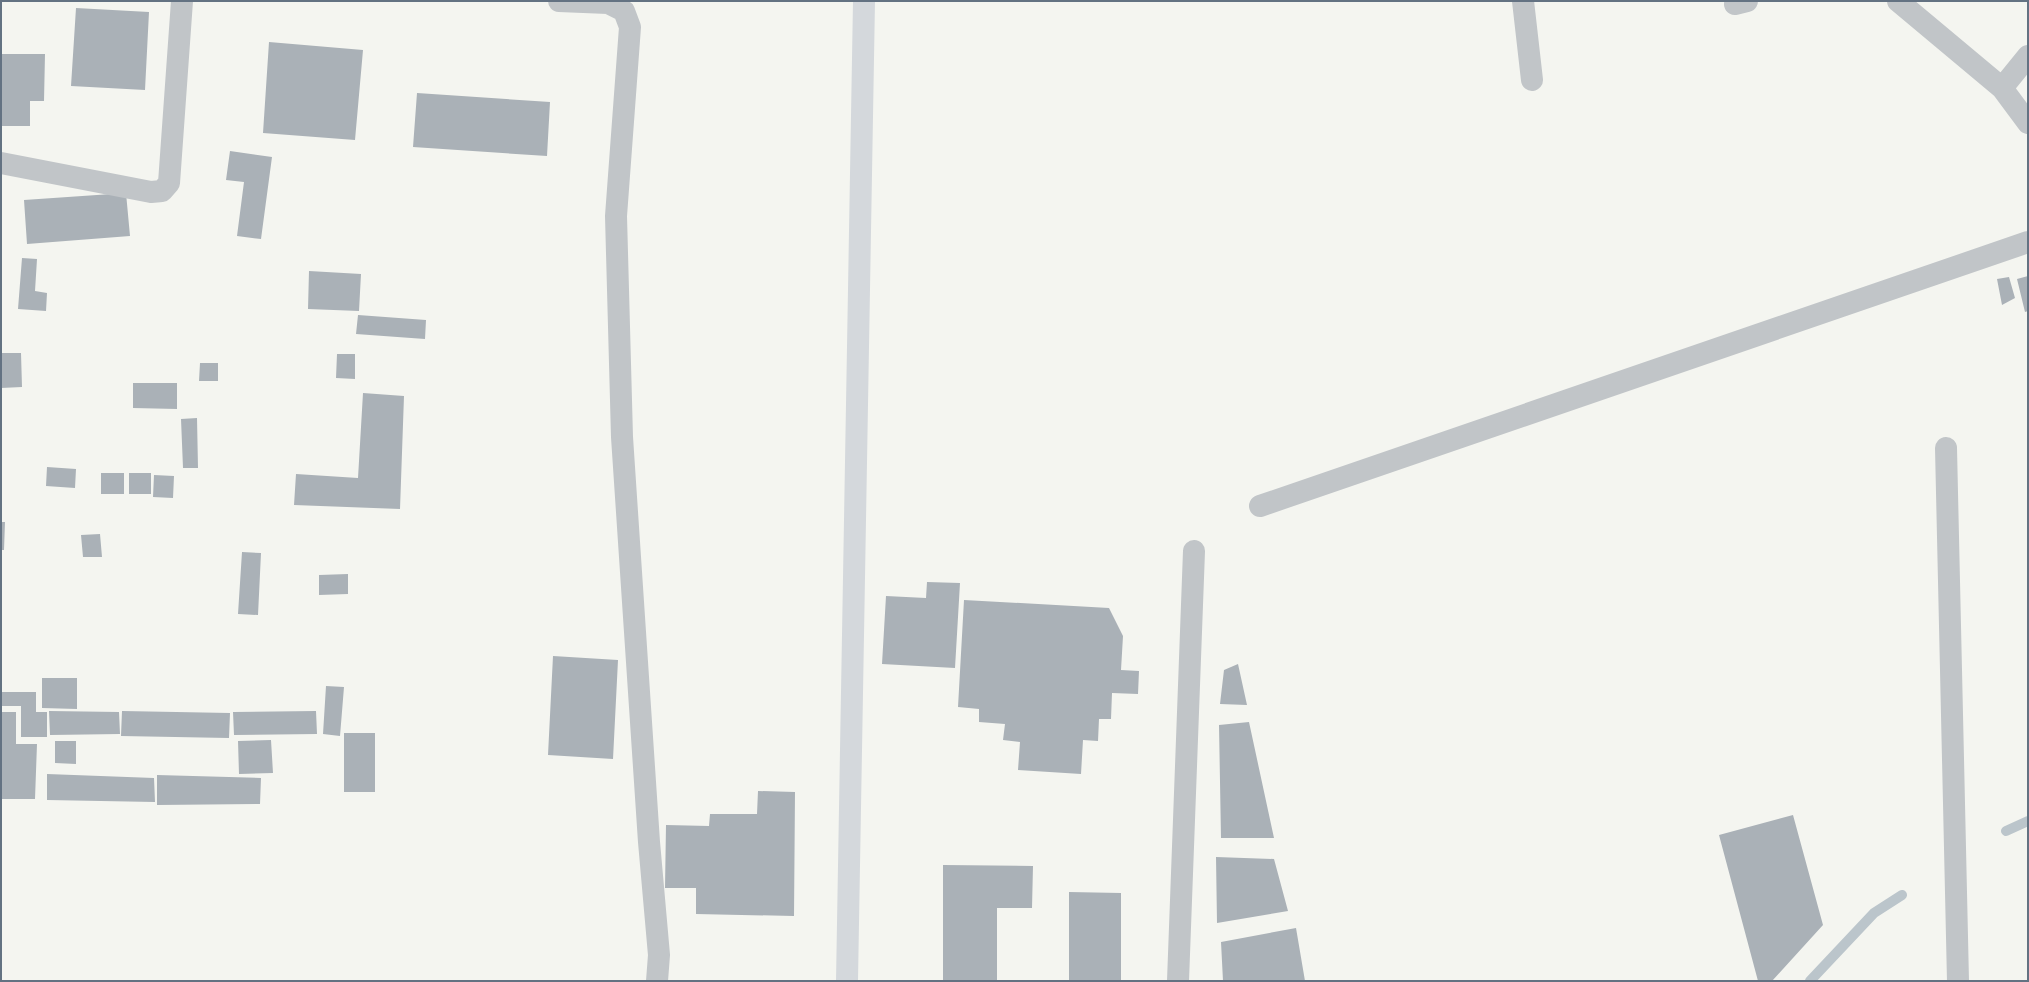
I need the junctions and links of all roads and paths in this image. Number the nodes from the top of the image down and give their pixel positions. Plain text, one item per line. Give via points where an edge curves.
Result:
1 (182, 1) edge
2 (559, 1) edge
3 (864, 1) edge
4 (1523, 1) edge
5 (1898, 1) edge
6 (587, 2) edge
7 (2028, 56) edge
8 (1532, 80) dead end
9 (2002, 88) junction
10 (2028, 123) edge
11 (1, 164) edge
12 (2028, 242) edge
13 (1946, 448) dead end
14 (1260, 506) dead end
15 (1194, 551) dead end
16 (657, 981) edge
17 (847, 981) edge
18 (1178, 981) edge
19 (1958, 981) edge

1 - 11 street via 169,183 162,191 151,192
2 - 6 street
3 - 17 street
4 - 8 street
5 - 9 street
6 - 16 street via 608,3 624,11 630,27 616,216 622,437 659,955
7 - 9 street
9 - 10 street
12 - 14 street
13 - 19 street
15 - 18 street

